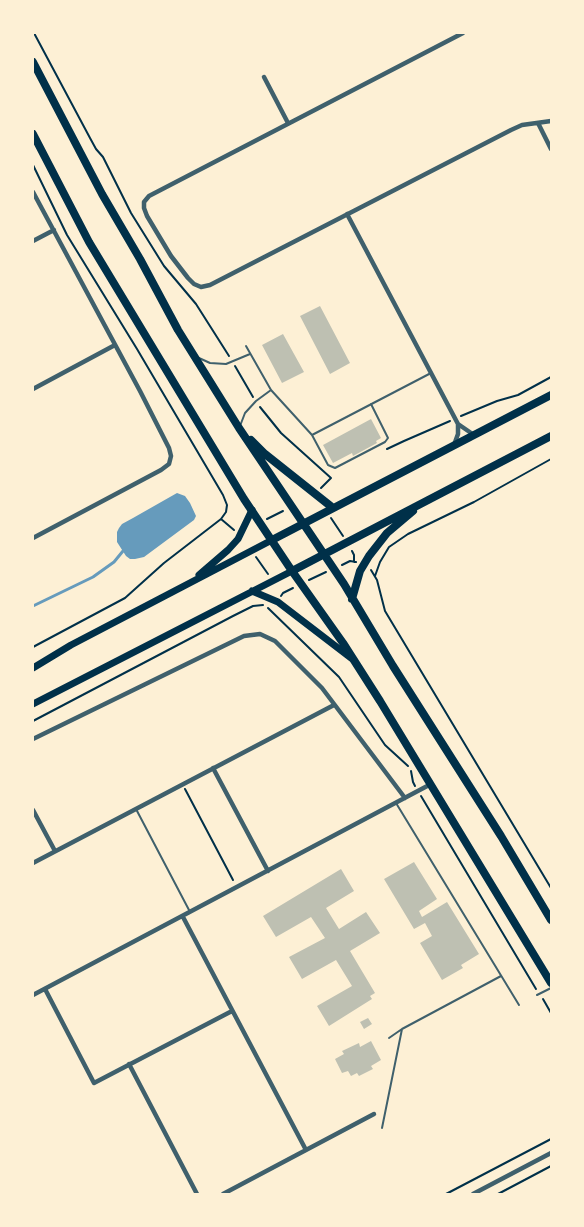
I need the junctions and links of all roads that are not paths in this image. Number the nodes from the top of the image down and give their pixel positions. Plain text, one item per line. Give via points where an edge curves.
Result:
1 (463, 33) edge
2 (33, 62) edge
3 (264, 76) dead end
4 (551, 121) edge
5 (288, 123) junction
6 (538, 123) junction
7 (33, 134) edge
8 (551, 149) edge
9 (33, 192) edge
10 (347, 214) junction
11 (54, 230) junction
12 (33, 241) edge
13 (115, 345) junction
14 (246, 346) dead end
15 (189, 348) junction
16 (250, 354) junction
17 (430, 373) junction
18 (33, 389) edge
19 (271, 390) junction
20 (551, 395) edge
21 (370, 404) junction
22 (457, 422) junction
23 (239, 428) junction
24 (312, 435) junction
25 (474, 435) junction
26 (551, 436) edge
27 (454, 445) junction
28 (424, 502) junction
29 (252, 510) junction
30 (330, 510) junction
31 (303, 524) junction
32 (33, 538) edge
33 (272, 540) junction
34 (324, 554) junction
35 (292, 570) junction
36 (188, 584) junction
37 (252, 591) junction
38 (352, 599) junction
39 (354, 659) junction
40 (33, 668) edge
41 (33, 704) edge
42 (334, 705) junction
43 (33, 739) edge
44 (213, 768) junction
45 (431, 784) junction
46 (405, 798) junction
47 (396, 803) junction
48 (136, 808) junction
49 (33, 810) edge
50 (55, 851) junction
51 (33, 863) edge
52 (268, 871) junction
53 (191, 912) junction
54 (183, 916) junction
55 (551, 920) edge
56 (501, 976) junction
57 (551, 983) edge
58 (551, 988) edge
59 (45, 989) junction
60 (33, 995) edge
61 (538, 995) road end
62 (519, 1005) dead end
63 (232, 1011) junction
64 (402, 1029) junction
65 (389, 1038) dead end
66 (129, 1064) junction
67 (375, 1114) dead end
68 (382, 1128) dead end
69 (306, 1150) junction
70 (551, 1153) edge
71 (197, 1194) edge
72 (223, 1194) edge
73 (472, 1194) edge

1 - 5 street
2 - 15 main road
3 - 5 street
4 - 6 street
5 - 10 street via 149,196 144,208 171,256 194,284 210,285
6 - 8 street
6 - 10 street via 510,130
7 - 29 main road via 114,285
9 - 11 street
10 - 17 street
11 - 12 street
11 - 13 street
13 - 18 street
13 - 32 street via 169,448 170,460 161,470
14 - 16 lane
15 - 16 lane via 210,363 226,364
15 - 23 main road
16 - 19 lane
17 - 21 lane
17 - 22 street
19 - 23 lane via 245,413
19 - 24 lane
20 - 25 main road
21 - 24 lane
21 - 24 lane via 388,438 386,442 335,468 328,465
22 - 25 street
22 - 27 street
23 - 30 main road
23 - 31 main road
25 - 27 main road
26 - 28 main road
27 - 30 main road
28 - 34 main road
28 - 38 main road via 387,533 369,556
29 - 33 main road
29 - 36 main road via 228,550
30 - 31 main road
31 - 33 main road
31 - 34 main road
33 - 35 main road
33 - 36 main road
34 - 35 main road
34 - 38 main road
35 - 37 main road
35 - 39 main road
36 - 40 main road
37 - 39 main road via 278,602
37 - 41 main road
38 - 55 main road
39 - 45 main road
42 - 43 street via 275,641 260,634 244,636
42 - 44 street
42 - 46 street
44 - 48 street
44 - 52 street
45 - 46 street
45 - 57 main road
46 - 47 street
47 - 52 street
47 - 56 lane
48 - 50 street
48 - 53 lane
49 - 50 street
50 - 51 street
52 - 53 street
53 - 54 street
54 - 59 street
54 - 63 street
56 - 62 lane
56 - 64 lane
58 - 61 lane
59 - 60 street
59 - 66 street via 94,1083
63 - 66 street
63 - 69 street
64 - 65 lane
64 - 68 lane
66 - 71 street
67 - 69 street
69 - 72 street
70 - 73 street

